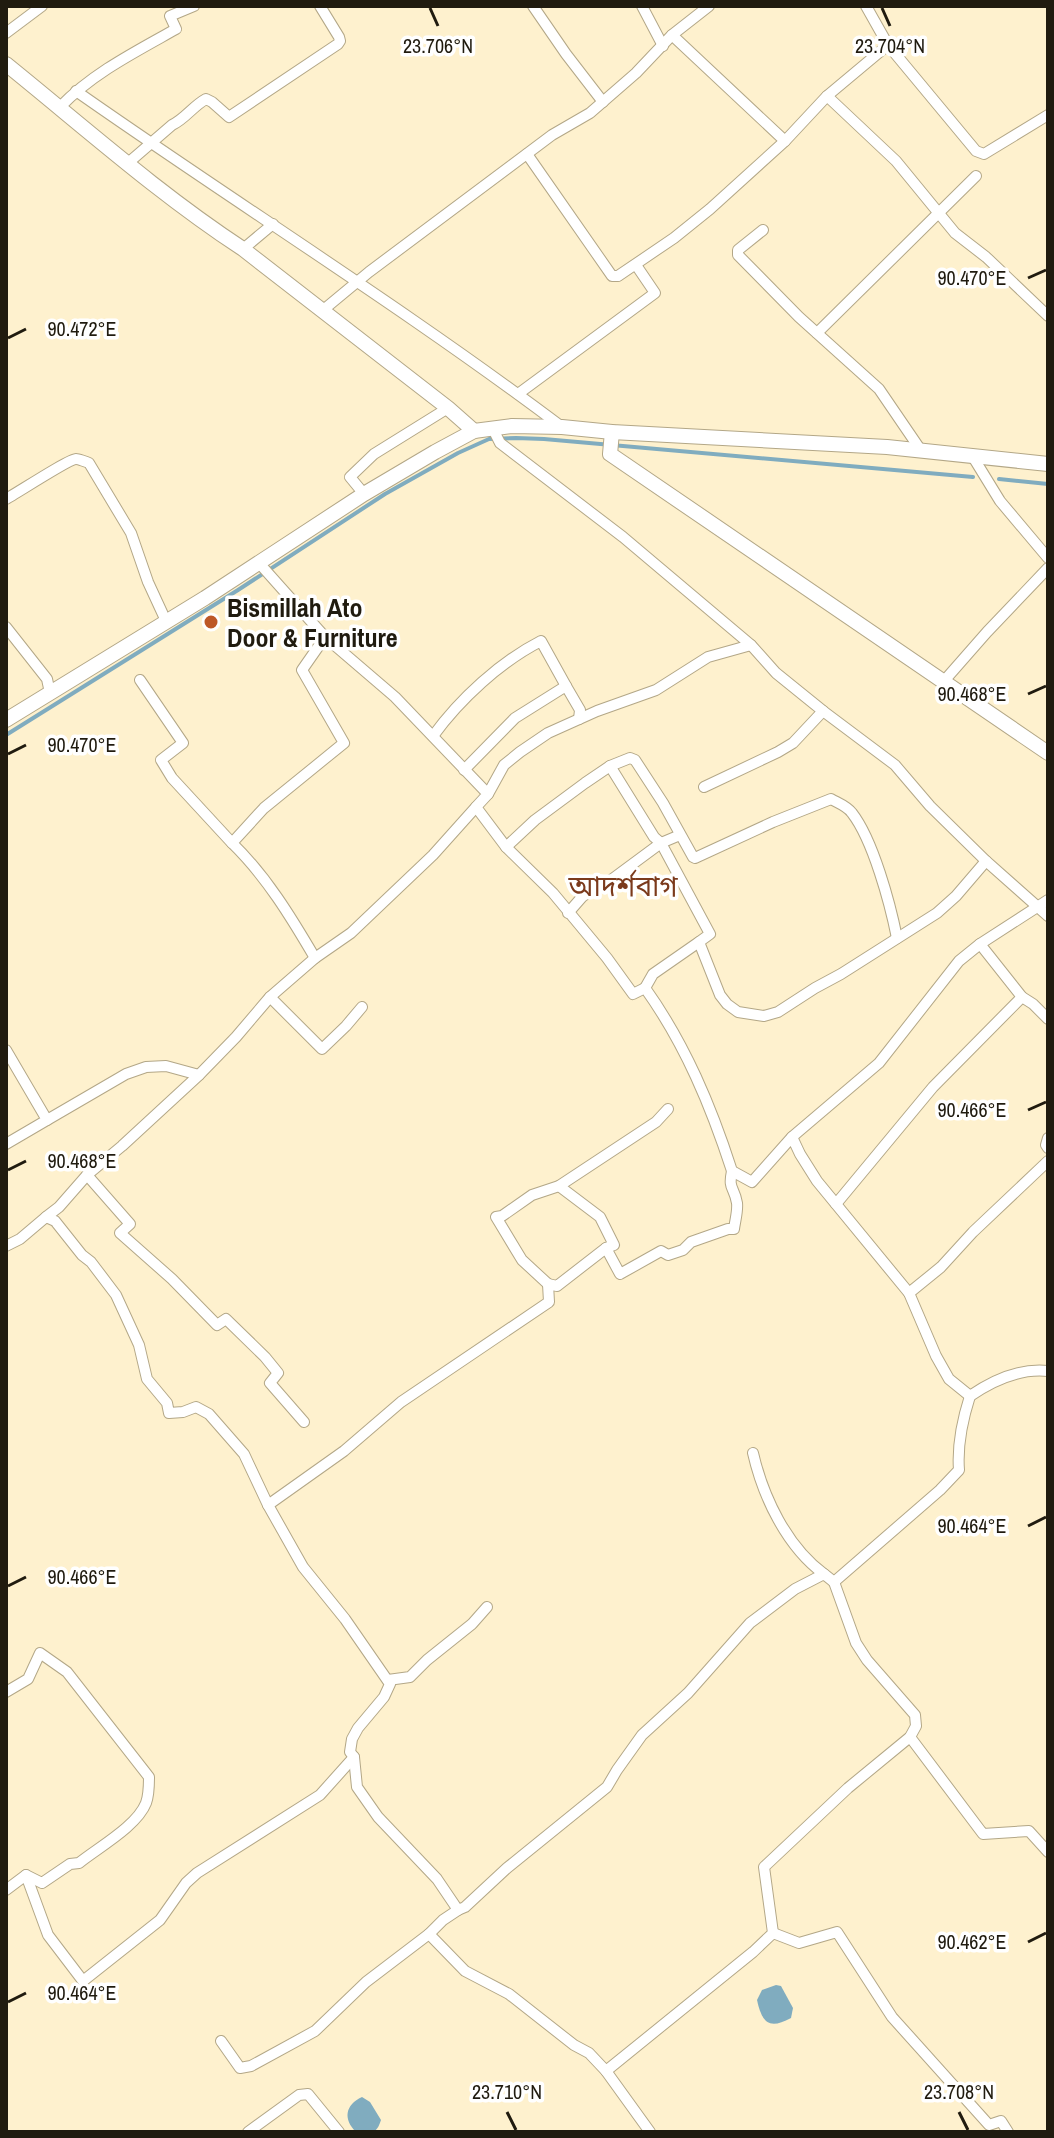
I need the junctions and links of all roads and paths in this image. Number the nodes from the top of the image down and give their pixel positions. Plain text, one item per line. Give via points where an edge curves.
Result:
1 (42, 6) edge
2 (194, 6) edge
3 (320, 6) edge
4 (533, 6) edge
5 (642, 6) edge
6 (709, 6) edge
7 (866, 6) edge
8 (6, 33) edge
9 (672, 35) junction
10 (888, 45) junction
11 (663, 46) junction
12 (6, 64) edge
13 (76, 91) junction
14 (827, 96) junction
15 (603, 102) junction
16 (60, 107) junction
17 (1048, 115) edge
18 (785, 141) junction
19 (150, 143) junction
20 (527, 154) junction
21 (128, 163) junction
22 (976, 176) dead end
23 (937, 214) junction
24 (273, 224) junction
25 (763, 230) dead end
26 (243, 249) junction
27 (636, 265) junction
28 (357, 282) junction
29 (322, 311) junction
30 (1048, 316) edge
31 (817, 333) junction
32 (518, 394) junction
33 (448, 408) junction
34 (562, 427) junction
35 (474, 431) junction
36 (496, 435) junction
37 (611, 442) junction
38 (922, 452) junction
39 (973, 457) junction
40 (1048, 464) edge
41 (364, 494) junction
42 (6, 499) edge
43 (1048, 558) edge
44 (261, 565) junction
45 (1048, 568) edge
46 (166, 621) junction
47 (6, 627) edge
48 (325, 637) junction
49 (751, 645) junction
50 (140, 680) dead end
51 (944, 681) junction
52 (566, 686) junction
53 (50, 693) junction
54 (823, 711) junction
55 (579, 719) junction
56 (6, 720) edge
57 (433, 736) junction
58 (1048, 753) edge
59 (610, 766) junction
60 (464, 770) junction
61 (704, 787) dead end
62 (488, 794) junction
63 (476, 807) junction
64 (680, 835) junction
65 (232, 843) junction
66 (661, 843) junction
67 (506, 847) junction
68 (986, 861) junction
69 (1043, 904) edge
70 (568, 913) junction
71 (1048, 916) edge
72 (897, 938) junction
73 (699, 942) junction
74 (980, 944) junction
75 (315, 958) junction
76 (645, 988) junction
77 (270, 997) junction
78 (1022, 997) junction
79 (362, 1007) dead end
80 (1048, 1019) edge
81 (6, 1050) edge
82 (199, 1075) junction
83 (668, 1109) dead end
84 (47, 1120) junction
85 (792, 1137) junction
86 (1048, 1138) edge
87 (6, 1144) edge
88 (1048, 1148) edge
89 (1048, 1161) edge
90 (732, 1171) junction
91 (87, 1175) junction
92 (559, 1186) junction
93 (836, 1204) junction
94 (46, 1217) junction
95 (6, 1246) edge
96 (606, 1248) junction
97 (548, 1284) junction
98 (909, 1293) junction
99 (1048, 1371) edge
100 (970, 1396) junction
101 (304, 1422) dead end
102 (753, 1453) dead end
103 (268, 1505) junction
104 (824, 1574) junction
105 (834, 1582) junction
106 (487, 1607) dead end
107 (388, 1680) junction
108 (6, 1692) edge
109 (910, 1737) junction
110 (354, 1757) junction
111 (1048, 1852) edge
112 (26, 1875) junction
113 (9, 1886) edge
114 (458, 1910) junction
115 (773, 1933) junction
116 (429, 1934) junction
117 (221, 2041) dead end
118 (606, 2071) junction
119 (248, 2132) edge
120 (339, 2132) edge
121 (650, 2132) edge
122 (1008, 2132) edge

1 - 8 street
2 - 13 street via 170,16 176,29
3 - 19 street via 338,44 229,117 206,99
4 - 15 street
5 - 11 street
6 - 9 street
7 - 10 street
9 - 11 street
9 - 18 street
10 - 14 street
10 - 17 street via 976,151 984,154
11 - 15 street
12 - 16 main road
13 - 16 street
13 - 19 street
14 - 18 street
14 - 23 street via 896,161
15 - 20 street
16 - 21 main road
18 - 27 street via 710,209
19 - 21 street
19 - 24 street
20 - 27 street via 612,276
20 - 28 street
21 - 26 main road
22 - 23 street
23 - 30 street
23 - 31 street
24 - 26 street
24 - 28 street
25 - 31 street via 738,255
26 - 29 main road
27 - 32 street via 655,293
28 - 29 street
28 - 32 street
29 - 33 main road
31 - 38 street via 879,389
32 - 34 street
33 - 35 main road
33 - 41 street via 374,454 350,477
34 - 36 main road
34 - 37 main road
35 - 36 main road
35 - 41 main road
36 - 49 street
37 - 38 main road
37 - 51 main road
38 - 39 main road
39 - 40 main road
39 - 43 street via 1000,501
41 - 44 main road
42 - 46 street via 66,462 89,463 131,533
44 - 46 main road
44 - 48 street
45 - 51 street
46 - 53 main road
47 - 53 street via 47,679
48 - 57 street
48 - 65 street via 302,670 344,743 264,808
49 - 54 street
49 - 55 street via 708,657 656,690
50 - 65 street via 183,743 161,760
51 - 58 main road
52 - 55 street via 580,710
52 - 57 street via 541,641 474,690
52 - 60 street via 515,718
53 - 56 main road
54 - 61 street via 793,743
54 - 68 street via 895,765
55 - 62 street via 548,733 504,765
57 - 60 street
59 - 64 street via 635,760
59 - 66 street
59 - 67 street
60 - 62 street
62 - 63 street
63 - 67 street
63 - 75 street via 351,933
64 - 66 street
64 - 72 street via 695,858 831,799 850,810 874,856
65 - 75 street via 291,917
66 - 70 street via 595,887
66 - 73 street via 710,934
67 - 70 street
68 - 69 street
68 - 72 street via 937,913
69 - 71 street
69 - 74 street
70 - 76 street via 633,994
72 - 73 street via 764,1016 738,1012 727,1004
73 - 76 street via 653,974
74 - 78 street
74 - 85 street via 959,961 879,1063
75 - 77 street
76 - 90 street via 704,1092
77 - 79 street via 322,1049
77 - 82 street
78 - 80 street
78 - 93 street via 933,1087
81 - 84 street
82 - 84 street via 146,1067
82 - 91 street
83 - 92 street
84 - 87 street
85 - 90 street via 752,1182
85 - 93 street
86 - 88 street
89 - 98 street
90 - 96 street via 734,1229 668,1255 661,1251 620,1274
91 - 94 street
91 - 101 street via 130,1224 120,1233 217,1325 226,1319 265,1357 278,1373 270,1383
92 - 96 street via 600,1217 614,1245
92 - 97 street via 496,1217 522,1260
93 - 98 street
94 - 95 street
94 - 103 street via 55,1221 116,1295 139,1345 147,1379 169,1413 196,1407 209,1414 244,1454
96 - 97 street via 557,1286
97 - 103 street via 549,1302 401,1402
98 - 100 street via 949,1379
99 - 100 street via 1007,1376
100 - 105 street via 957,1449 959,1470
102 - 104 street via 774,1514
103 - 107 street via 303,1567
104 - 105 street
104 - 114 street via 750,1623 642,1735 607,1787
105 - 109 street via 856,1643 915,1715
106 - 107 street via 410,1677
107 - 110 street via 384,1697 352,1739
108 - 112 street via 28,1679 40,1653 67,1672 149,1777 145,1805 125,1828 42,1883
109 - 111 street via 983,1834 1029,1831
109 - 115 street via 764,1867
110 - 112 street via 320,1795 197,1873 160,1920 83,1981 48,1935
110 - 114 street via 357,1787
112 - 113 street
114 - 116 street
115 - 118 street
115 - 122 street via 799,1943 837,1932 892,2017 989,2125 1001,2121
116 - 117 street via 366,1982 315,2031 251,2066 240,2068
116 - 118 street via 465,1971 509,1994
118 - 121 street
119 - 120 street via 308,2094

